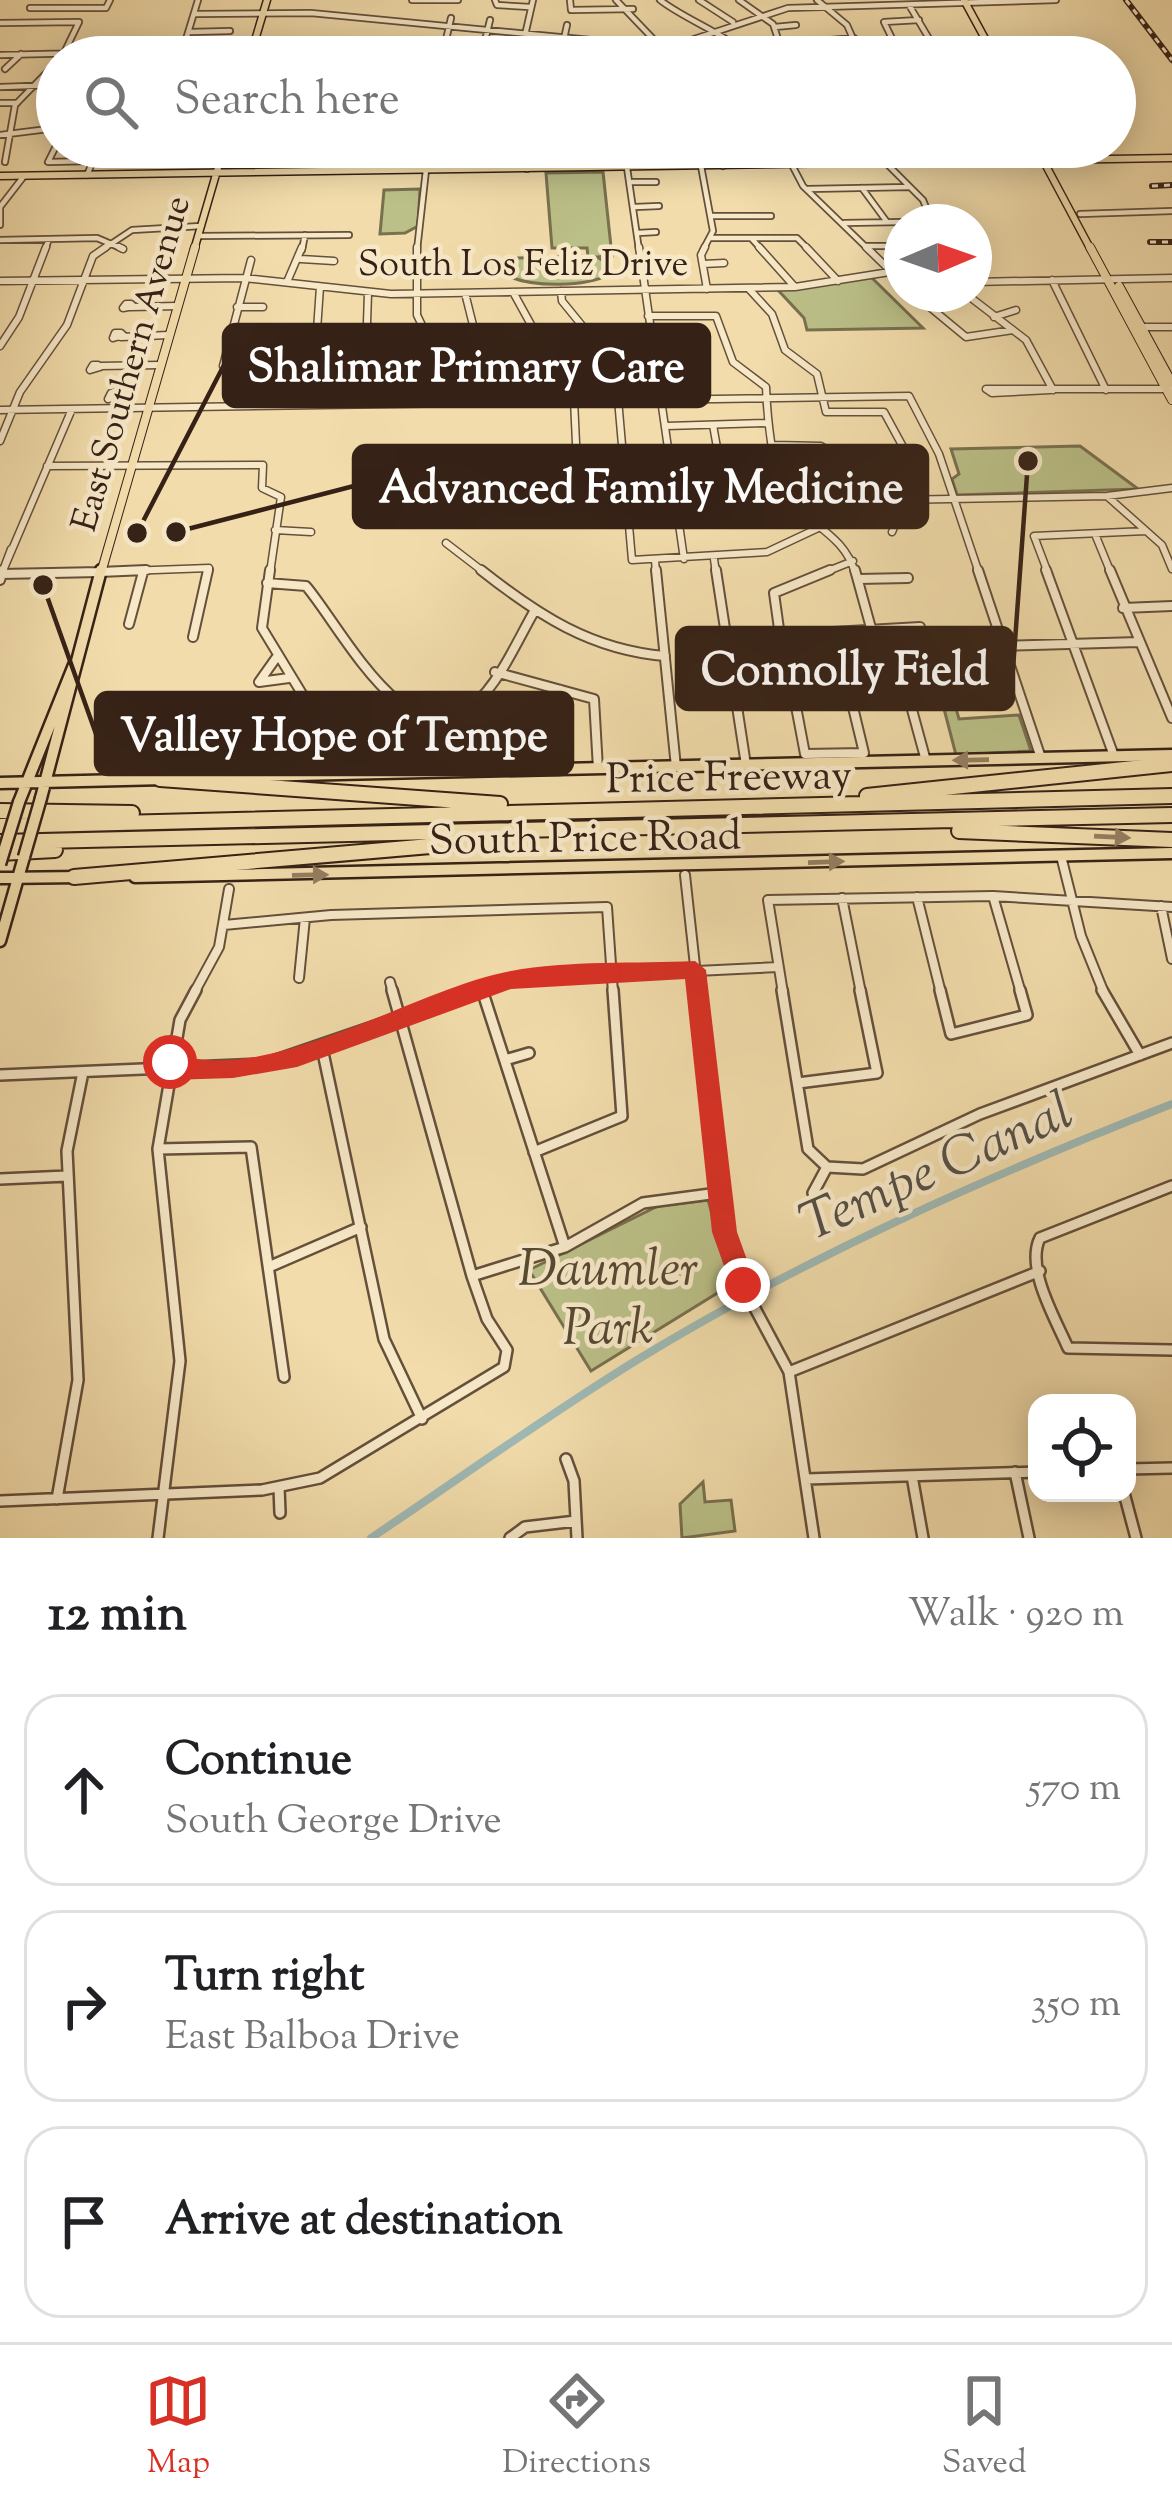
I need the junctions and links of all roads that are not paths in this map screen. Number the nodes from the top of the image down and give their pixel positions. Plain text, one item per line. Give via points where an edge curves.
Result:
1 (34, 0) edge
2 (72, 0) edge
3 (110, 0) edge
4 (198, 0) edge
5 (267, 0) edge
6 (416, 0) edge
7 (570, 0) edge
8 (620, 0) edge
9 (661, 0) edge
10 (699, 0) edge
11 (739, 0) edge
12 (777, 0) edge
13 (817, 0) edge
14 (457, 1) edge
15 (1056, 1) edge
16 (962, 2) edge
17 (496, 3) edge
18 (857, 3) edge
19 (531, 4) edge
20 (909, 5) junction
21 (825, 6) junction
22 (68, 8) junction
23 (788, 8) junction
24 (630, 10) junction
25 (263, 13) junction
26 (196, 14) junction
27 (758, 14) junction
28 (451, 18) dead end
29 (490, 20) dead end
30 (919, 20) junction
31 (844, 21) junction
32 (736, 22) junction
33 (835, 22) dead end
34 (0, 23) edge
35 (42, 23) junction
36 (567, 25) dead end
37 (796, 25) dead end
38 (445, 28) junction
39 (486, 30) junction
40 (776, 30) junction
41 (190, 32) junction
42 (230, 32) dead end
43 (524, 32) junction
44 (36, 33) dead end
45 (716, 33) junction
46 (768, 33) dead end
47 (562, 34) junction
48 (72, 36) edge
49 (188, 36) edge
50 (257, 36) edge
51 (444, 36) edge
52 (485, 36) edge
53 (523, 36) edge
54 (579, 36) edge
55 (654, 36) edge
56 (704, 36) edge
57 (723, 36) edge
58 (778, 36) edge
59 (853, 36) edge
60 (891, 36) edge
61 (928, 36) edge
62 (980, 36) edge
63 (22, 53) junction
64 (0, 55) edge
65 (36, 56) edge
66 (5, 69) dead end
67 (36, 81) edge
68 (31, 86) junction
69 (36, 86) edge
70 (0, 87) edge
71 (0, 103) edge
72 (19, 103) junction
73 (36, 129) edge
74 (10, 133) junction
75 (0, 135) edge
76 (1136, 159) edge
77 (1172, 159) edge
78 (5, 162) dead end
79 (90, 168) edge
80 (218, 168) edge
81 (578, 168) edge
82 (630, 168) edge
83 (701, 168) edge
84 (794, 168) edge
85 (891, 168) edge
86 (1050, 168) edge
87 (1051, 168) edge
88 (527, 169) joint
89 (426, 170) junction
90 (216, 173) junction
91 (87, 175) junction
92 (0, 176) edge
93 (24, 176) junction
94 (632, 182) junction
95 (656, 182) dead end
96 (921, 187) dead end
97 (862, 188) junction
98 (910, 188) junction
99 (806, 189) junction
100 (1063, 197) junction
101 (920, 204) edge
102 (1074, 204) junction
103 (659, 206) dead end
104 (0, 207) edge
105 (635, 207) junction
106 (1172, 211) edge
107 (1077, 215) junction
108 (711, 216) junction
109 (770, 216) dead end
110 (884, 218) edge
111 (884, 222) edge
112 (842, 223) junction
113 (0, 225) edge
114 (200, 231) junction
115 (638, 232) junction
116 (656, 232) dead end
117 (305, 235) junction
118 (349, 236) dead end
119 (711, 238) junction
120 (751, 238) junction
121 (49, 239) junction
122 (0, 240) edge
123 (111, 241) junction
124 (865, 246) junction
125 (884, 246) edge
126 (123, 249) dead end
127 (301, 259) junction
128 (251, 260) dead end
129 (334, 261) dead end
130 (724, 263) dead end
131 (703, 264) junction
132 (884, 265) edge
133 (884, 272) edge
134 (186, 278) junction
135 (244, 278) junction
136 (1172, 278) edge
137 (80, 280) junction
138 (1052, 280) junction
139 (1112, 280) junction
140 (0, 281) edge
141 (29, 281) junction
142 (838, 281) junction
143 (287, 282) junction
144 (992, 282) edge
145 (320, 287) junction
146 (795, 287) junction
147 (749, 288) junction
148 (707, 289) junction
149 (645, 290) junction
150 (561, 291) junction
151 (513, 292) junction
152 (368, 293) junction
153 (416, 293) junction
154 (465, 293) junction
155 (132, 306) dead end
156 (178, 306) junction
157 (237, 307) junction
158 (262, 307) dead end
159 (1016, 310) dead end
160 (936, 312) edge
161 (989, 312) edge
162 (648, 316) junction
163 (994, 316) junction
164 (596, 319) dead end
165 (580, 322) junction
166 (1137, 327) junction
167 (1172, 327) edge
168 (1013, 330) junction
169 (170, 335) junction
170 (230, 335) junction
171 (122, 336) dead end
172 (265, 336) dead end
173 (671, 345) dead end
174 (0, 346) edge
175 (656, 346) junction
176 (380, 353) junction
177 (496, 353) junction
178 (329, 362) junction
179 (444, 363) junction
180 (160, 365) junction
181 (100, 366) dead end
182 (608, 369) junction
183 (556, 370) junction
184 (332, 372) dead end
185 (661, 377) junction
186 (680, 377) dead end
187 (1170, 387) edge
188 (1052, 390) junction
189 (1106, 390) junction
190 (823, 396) junction
191 (767, 397) junction
192 (663, 398) junction
193 (614, 399) junction
194 (574, 400) junction
195 (1172, 400) edge
196 (448, 402) junction
197 (148, 408) junction
198 (72, 409) junction
199 (0, 410) edge
200 (13, 410) junction
201 (768, 423) junction
202 (713, 425) junction
203 (668, 426) junction
204 (0, 441) edge
205 (846, 444) dead end
206 (773, 446) junction
207 (832, 450) junction
208 (47, 466) junction
209 (853, 466) dead end
210 (130, 468) junction
211 (1172, 488) edge
212 (1107, 496) junction
213 (953, 499) junction
214 (921, 500) junction
215 (883, 503) junction
216 (628, 515) junction
217 (679, 516) junction
218 (823, 528) junction
219 (275, 530) junction
220 (1145, 531) junction
221 (311, 532) dead end
222 (892, 532) dead end
223 (1095, 534) junction
224 (446, 543) dead end
225 (684, 559) junction
226 (714, 559) junction
227 (655, 560) junction
228 (854, 561) junction
229 (1172, 569) edge
230 (100, 572) junction
231 (143, 572) junction
232 (1, 576) edge
233 (908, 578) dead end
234 (858, 579) junction
235 (267, 583) junction
236 (1172, 606) edge
237 (1123, 608) junction
238 (536, 610) junction
239 (129, 624) dead end
240 (920, 627) dead end
241 (871, 628) junction
242 (780, 636) junction
243 (193, 638) dead end
244 (726, 638) junction
245 (1139, 642) junction
246 (1074, 644) junction
247 (1003, 646) junction
248 (665, 656) junction
249 (276, 658) junction
250 (71, 668) junction
251 (495, 672) junction
252 (845, 674) junction
253 (790, 675) junction
254 (732, 677) junction
255 (290, 678) junction
256 (561, 691) junction
257 (550, 708) dead end
258 (1172, 718) edge
259 (324, 730) junction
260 (235, 742) dead end
261 (1172, 755) edge
262 (1114, 756) junction
263 (1042, 759) junction
264 (926, 761) junction
265 (1172, 764) edge
266 (746, 765) junction
267 (676, 767) junction
268 (598, 769) junction
269 (327, 775) junction
270 (160, 779) junction
271 (45, 782) junction
272 (0, 783) edge
273 (25, 783) junction
274 (1172, 796) edge
275 (743, 807) junction
276 (0, 811) edge
277 (601, 811) junction
278 (1172, 814) edge
279 (203, 819) junction
280 (0, 826) edge
281 (744, 826) junction
282 (612, 830) junction
283 (282, 836) junction
284 (1172, 840) edge
285 (0, 842) edge
286 (0, 853) edge
287 (1172, 853) edge
288 (1061, 856) junction
289 (0, 864) edge
290 (19, 872) junction
291 (685, 875) dead end
292 (74, 877) junction
293 (0, 878) edge
294 (229, 889) dead end
295 (993, 896) junction
296 (917, 897) junction
297 (842, 898) junction
298 (1070, 902) junction
299 (1167, 906) edge
300 (305, 918) junction
301 (224, 925) junction
302 (0, 941) edge
303 (1172, 958) edge
304 (778, 967) junction
305 (695, 970) junction
306 (612, 973) junction
307 (299, 978) dead end
308 (390, 982) dead end
309 (482, 987) junction
310 (198, 989) junction
311 (211, 994) dead end
312 (403, 1017) junction
313 (1172, 1043) edge
314 (322, 1048) junction
315 (529, 1053) dead end
316 (1139, 1055) junction
317 (505, 1060) junction
318 (169, 1070) junction
319 (83, 1072) junction
320 (0, 1075) edge
321 (798, 1083) junction
322 (158, 1149) junction
323 (534, 1152) junction
324 (826, 1167) junction
325 (68, 1176) junction
326 (0, 1179) edge
327 (1172, 1186) edge
328 (718, 1193) junction
329 (812, 1193) dead end
330 (361, 1227) junction
331 (565, 1247) junction
332 (271, 1266) junction
333 (1040, 1271) junction
334 (472, 1276) junction
335 (1172, 1350) edge
336 (789, 1372) junction
337 (284, 1377) dead end
338 (422, 1419) junction
339 (566, 1460) dead end
340 (1136, 1468) edge
341 (1172, 1468) edge
342 (1015, 1472) junction
343 (1028, 1472) edge
344 (912, 1476) junction
345 (806, 1479) junction
346 (279, 1487) junction
347 (164, 1495) junction
348 (57, 1498) junction
349 (0, 1501) edge
350 (1126, 1502) edge
351 (280, 1513) dead end
352 (576, 1521) junction
353 (158, 1538) edge
354 (510, 1538) edge
355 (577, 1538) edge
356 (814, 1538) edge
357 (923, 1538) edge
358 (1029, 1538) edge
359 (1136, 1538) edge

1 - 22 street via 30,8
2 - 22 street
3 - 22 street via 106,8
4 - 26 street
5 - 25 main road
6 - 14 street
7 - 24 street via 568,10
8 - 24 street
9 - 45 street
10 - 32 street
11 - 27 street
12 - 23 street
13 - 21 street
15 - 16 street
16 - 20 street
16 - 62 main road
17 - 19 street
18 - 20 street
18 - 21 street
19 - 43 street
20 - 30 street
21 - 23 street
21 - 31 street
23 - 27 street
24 - 55 street
25 - 26 street
25 - 38 street
25 - 50 main road
26 - 41 street
27 - 32 street
27 - 40 street
28 - 38 street
29 - 39 street
30 - 60 street via 884,22
30 - 61 street
31 - 33 street
31 - 59 street
32 - 45 street
34 - 35 street
35 - 44 street
35 - 48 street via 80,22
36 - 47 street
37 - 40 street
38 - 39 street
38 - 51 street
39 - 43 street
39 - 52 street
40 - 46 street
40 - 58 street
41 - 42 street
41 - 49 street
43 - 47 street
43 - 53 street
45 - 56 street
45 - 57 street
47 - 54 street
63 - 64 street
63 - 65 street
63 - 66 street
67 - 68 street
68 - 69 street
68 - 70 street
68 - 72 street
71 - 72 street
72 - 74 street
73 - 74 street
74 - 75 street
74 - 78 street
76 - 77 main road
79 - 91 street
80 - 90 main road, East Southern Avenue
81 - 88 main road
82 - 94 street
83 - 108 street
84 - 99 street
85 - 98 street
86 - 100 main road
87 - 102 main road
88 - 89 main road
89 - 90 main road
89 - 153 street
90 - 91 main road
90 - 114 main road, East Southern Avenue
91 - 93 main road
92 - 93 main road
93 - 104 street
94 - 95 street
94 - 105 street
96 - 98 street
97 - 98 street
97 - 99 street
97 - 110 street
98 - 101 street
99 - 112 street
100 - 102 main road
100 - 107 main road
102 - 107 main road
103 - 105 street
104 - 113 street
105 - 115 street
106 - 107 street
107 - 139 main road
108 - 109 street
108 - 119 street
111 - 112 street
112 - 124 street
114 - 117 street
114 - 123 street via 142,228
114 - 134 main road, East Southern Avenue
115 - 116 street
115 - 149 street
117 - 118 street
117 - 127 street
119 - 120 street
119 - 131 street
120 - 142 street via 797,238
120 - 146 street
121 - 122 street
121 - 123 street
121 - 141 street
123 - 126 street
123 - 137 street
124 - 125 street
124 - 132 street
127 - 129 street
127 - 143 street
128 - 135 street
130 - 131 street
131 - 148 street
133 - 142 street, South Los Feliz Drive
134 - 135 street, South Los Feliz Drive
134 - 137 street, South Los Feliz Drive
134 - 156 main road, East Southern Avenue
135 - 143 street, South Los Feliz Drive
135 - 157 street
136 - 139 street
137 - 141 street, South Los Feliz Drive
137 - 200 street via 67,325
138 - 139 street
138 - 144 street
138 - 189 street
139 - 166 main road
140 - 141 street, South Los Feliz Drive
141 - 174 street
142 - 146 street, South Los Feliz Drive
143 - 145 street, South Los Feliz Drive
145 - 152 street, South Los Feliz Drive
145 - 178 street via 317,330
146 - 147 street, South Los Feliz Drive
147 - 148 street, South Los Feliz Drive
147 - 190 street via 772,314 785,350 817,374
148 - 149 street, South Los Feliz Drive
149 - 150 street, South Los Feliz Drive
149 - 162 street
150 - 151 street, South Los Feliz Drive
150 - 165 street
151 - 154 street, South Los Feliz Drive
151 - 183 street
152 - 153 street, South Los Feliz Drive
152 - 176 street via 367,323
153 - 154 street, South Los Feliz Drive
153 - 179 street via 419,324
154 - 177 street via 466,314
155 - 156 street
156 - 169 main road, East Southern Avenue
157 - 158 street
157 - 170 street
159 - 163 street
160 - 168 street via 966,337
161 - 163 street
162 - 175 street
162 - 191 street via 716,316 734,362 764,382
163 - 168 street
164 - 165 street
165 - 182 street
166 - 167 street
166 - 187 main road
168 - 188 street via 1035,352
169 - 171 street
169 - 180 main road, East Southern Avenue
170 - 172 street
170 - 178 street via 223,366
173 - 175 street
175 - 185 street
176 - 178 street
176 - 179 street via 391,374
177 - 179 street
177 - 183 street via 503,371
178 - 184 street
179 - 196 street
180 - 181 street
180 - 197 main road, East Southern Avenue
182 - 183 street
182 - 193 street
185 - 186 street
185 - 192 street
187 - 189 street
187 - 195 main road
188 - 188 street via 993,385 986,387 992,393
188 - 189 street
190 - 191 street
190 - 213 street via 909,397
190 - 214 street via 826,412 884,412
191 - 192 street
191 - 201 street
192 - 193 street
192 - 203 street
193 - 194 street
193 - 216 street
194 - 196 street
194 - 216 street via 579,508
196 - 197 street
197 - 198 street
197 - 210 main road, East Southern Avenue
198 - 200 street
198 - 208 street
199 - 200 street
200 - 204 street
201 - 202 street
201 - 206 street
202 - 203 street
202 - 217 street via 729,514
203 - 217 street
205 - 207 street
206 - 207 street
206 - 218 street via 785,496
207 - 209 street
208 - 210 street
208 - 232 street
210 - 219 street via 263,465 262,488 281,497
210 - 230 main road, East Southern Avenue
211 - 212 street
212 - 213 street
212 - 220 street
213 - 214 street
213 - 247 street
214 - 215 street
215 - 218 street
215 - 222 street
216 - 227 street via 632,560
217 - 225 street
218 - 226 street via 767,552
218 - 228 street
219 - 221 street
219 - 235 street
220 - 223 street
220 - 229 street
223 - 237 street
223 - 246 street via 1034,536
224 - 238 street
225 - 226 street
225 - 227 street
226 - 244 street
227 - 248 street
228 - 234 street
228 - 242 street via 774,592
230 - 231 street
230 - 232 street
230 - 250 main road, East Southern Avenue
231 - 239 street
231 - 243 street via 208,568
233 - 234 street
234 - 241 street
235 - 249 street via 262,628
235 - 251 street via 306,586 407,714 438,720 466,712
236 - 237 street
237 - 245 street
238 - 248 street via 602,650
238 - 251 street
240 - 241 street
241 - 242 street
242 - 244 street
244 - 254 street
245 - 246 street
245 - 258 street
246 - 247 street
246 - 262 street
247 - 263 street
248 - 267 street
249 - 255 street
249 - 255 street via 259,682
250 - 271 main road, East Southern Avenue
250 - 273 main road, East Southern Avenue
251 - 256 street
252 - 253 street
252 - 253 street via 864,753 805,754
252 - 264 street via 902,673
253 - 254 street
254 - 266 street
255 - 259 street
256 - 257 street
256 - 268 street via 594,699
259 - 260 street via 288,741
259 - 269 street
261 - 262 main road, South Price Road
262 - 263 main road, South Price Road
263 -> 264 main road, South Price Road
264 - 266 main road, South Price Road
265 - 275 highway
266 - 267 main road, South Price Road
267 - 268 main road, South Price Road
268 - 269 main road, South Price Road
269 - 270 main road, South Price Road
270 - 271 main road, South Price Road
270 - 277 highway
271 - 273 main road, South Price Road
271 - 290 main road, East Southern Avenue, bridge
272 - 273 main road, South Price Road
273 - 289 main road, East Southern Avenue, bridge
274 - 275 highway, Price Freeway
275 - 277 highway, Price Freeway
276 - 279 highway
277 - 279 highway, Price Freeway
278 - 281 highway, Price Freeway
279 - 280 highway, Price Freeway
281 - 282 highway, Price Freeway
281 -> 284 highway
282 - 283 highway, Price Freeway
282 - 292 highway
283 - 285 highway, Price Freeway
283 - 286 highway
287 - 288 main road, South Price Road
292 -> 288 main road, South Price Road
288 - 298 street
290 - 292 main road, South Price Road
290 - 293 main road, South Price Road
290 - 302 main road, East Southern Avenue
291 - 305 street
294 - 301 street
295 - 296 street
295 - 296 street via 1027,1016 951,1034
295 - 298 street
296 - 297 street
297 - 304 street via 768,900
297 - 321 street via 877,1073
298 - 299 street
298 - 316 street via 1103,1001
299 - 303 street
300 - 301 street
300 - 306 street via 608,907
300 - 307 street
301 - 310 street
304 - 305 street
304 - 321 street
305 - 306 street
305 - 328 street
306 - 309 street
306 - 323 street via 622,1116
308 - 312 street
309 - 312 street
309 - 317 street
310 - 311 street
310 - 318 street via 180,1020
312 - 314 street
312 - 334 street
313 - 316 street
314 - 318 street via 264,1064
314 - 330 street
315 - 317 street
316 - 324 street via 980,1114 863,1169
317 - 323 street
318 - 319 street
318 - 322 street
319 - 320 street
319 - 325 street
321 - 324 street via 808,1149
322 - 332 street via 251,1147
322 - 347 street via 180,1361
323 - 331 street
324 - 329 street
325 - 326 street
325 - 348 street via 78,1380
327 - 333 street via 1037,1242
328 - 331 street via 643,1203
328 - 336 street via 729,1254
330 - 332 street
330 - 338 street via 384,1339
331 - 334 street
332 - 337 street
333 - 335 street via 1068,1348
333 - 336 street
334 - 338 street via 508,1360
336 - 345 street
338 - 346 street via 320,1478
339 - 352 street
340 - 341 street
342 - 343 street
342 - 344 street
342 - 358 street
344 - 345 street
344 - 357 street
345 - 356 street
346 - 347 street
346 - 351 street
347 - 348 street
347 - 353 street
348 - 349 street
350 - 359 street
352 - 354 street via 525,1527
352 - 355 street

